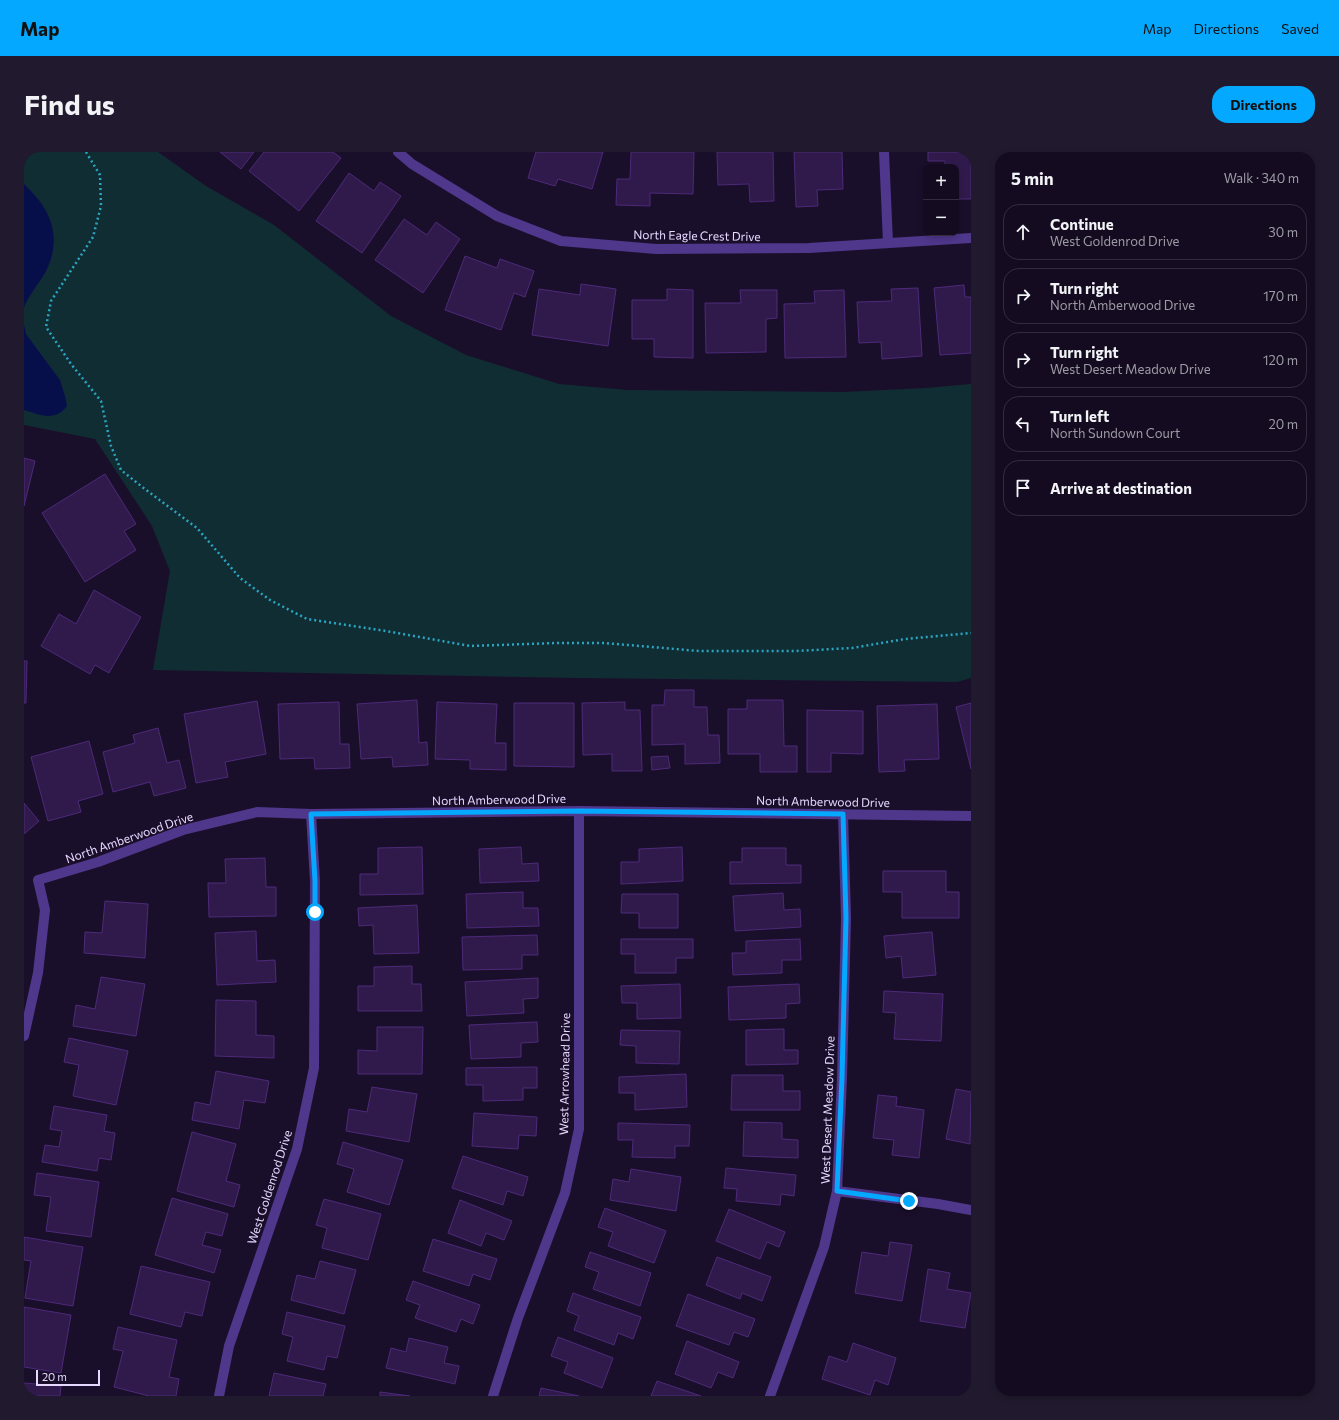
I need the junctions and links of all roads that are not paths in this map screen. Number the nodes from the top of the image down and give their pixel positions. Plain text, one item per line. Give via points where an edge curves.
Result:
1 (398, 152) edge
2 (884, 152) edge
3 (971, 238) edge
4 (888, 243) junction
5 (579, 811) junction
6 (311, 814) junction
7 (843, 814) junction
8 (971, 816) edge
9 (24, 1036) edge
10 (837, 1191) junction
11 (971, 1210) edge
12 (220, 1396) edge
13 (493, 1396) edge
14 (770, 1396) edge

1 - 4 street, North Eagle Crest Drive via 412,164 497,216 560,241 656,249 809,248
2 - 4 street
3 - 4 street, North Eagle Crest Drive
5 - 6 street, North Amberwood Drive
5 - 7 street, North Amberwood Drive
5 - 13 street, West Arrowhead Drive via 578,1128 565,1193 518,1318
6 - 9 street, North Amberwood Drive via 257,812 183,830 98,862 38,880 45,910 38,973
6 - 12 street, West Goldenrod Drive via 315,881 314,1068 297,1149 229,1346
7 - 8 street, North Amberwood Drive
7 - 10 street, West Desert Meadow Drive via 846,918
10 - 11 street
10 - 14 street, West Desert Meadow Drive via 824,1247

